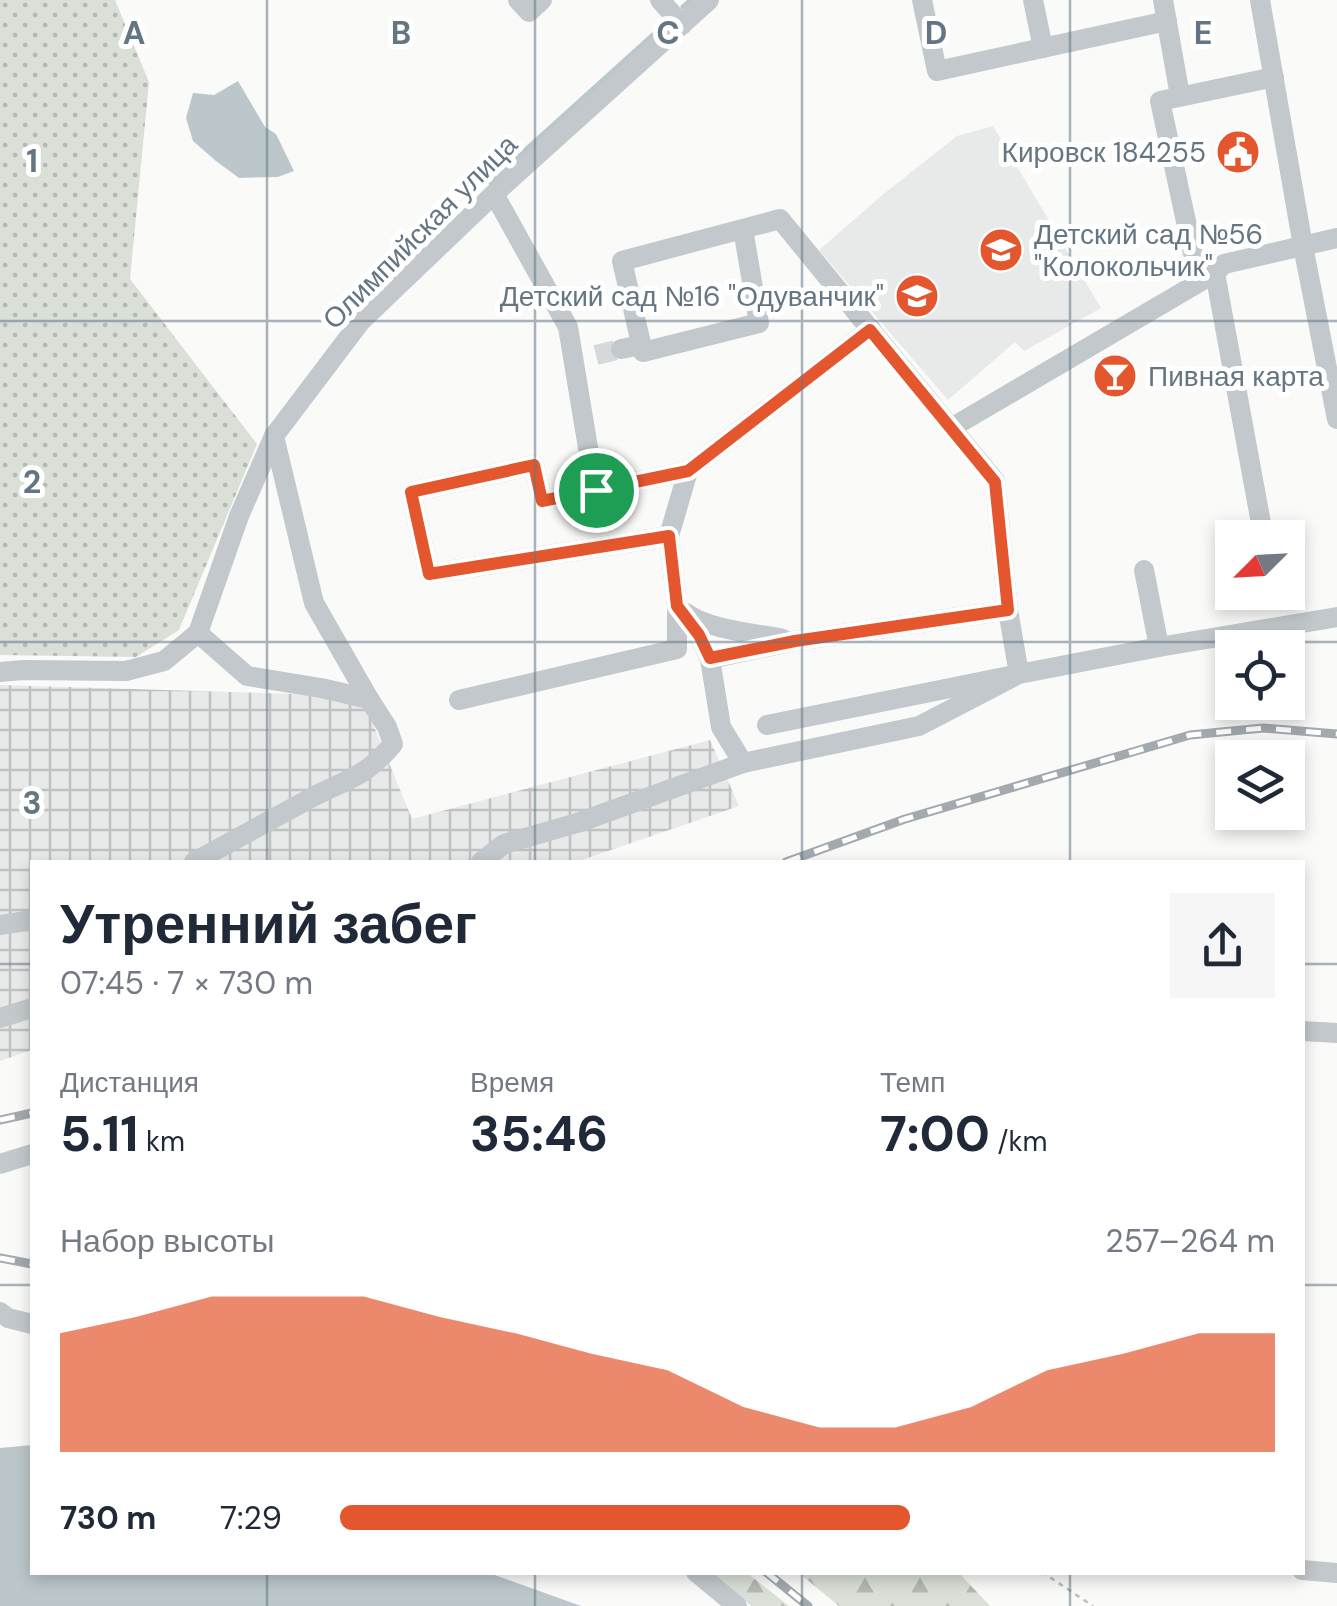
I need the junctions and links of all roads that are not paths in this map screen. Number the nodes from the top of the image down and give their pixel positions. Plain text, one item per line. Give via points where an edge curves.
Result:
1 (518, 0) edge
2 (542, 0) edge
3 (660, 0) edge
4 (709, 0) edge
5 (922, 0) edge
6 (1033, 0) edge
7 (1260, 0) edge
8 (1165, 10) edge
9 (682, 25) junction
10 (1043, 48) junction
11 (1274, 78) junction
12 (1180, 96) junction
13 (494, 194) junction
14 (743, 229) junction
15 (1337, 238) edge
16 (1302, 246) junction
17 (1215, 273) junction
18 (870, 330) junction
19 (596, 355) tunnel mouth
20 (574, 360) junction
21 (1337, 417) edge
22 (951, 428) junction
23 (274, 436) junction
24 (688, 471) junction
25 (596, 490) junction
26 (1260, 520) edge
27 (669, 536) junction
28 (1144, 570) dead end
29 (677, 606) junction
30 (1008, 610) junction
31 (1337, 617) edge
32 (198, 633) junction
33 (795, 641) junction
34 (1159, 647) junction
35 (710, 658) junction
36 (0, 672) edge
37 (1020, 674) junction
38 (369, 699) junction
39 (460, 700) dead end
40 (767, 725) dead end
41 (743, 763) junction
42 (198, 860) edge
43 (484, 860) edge
44 (30, 920) edge
45 (0, 925) edge
46 (30, 1009) edge
47 (0, 1018) edge
48 (1305, 1031) edge
49 (1337, 1032) edge
50 (30, 1155) edge
51 (0, 1164) edge
52 (0, 1312) edge
53 (30, 1324) edge
54 (1305, 1571) edge
55 (700, 1575) edge
56 (1335, 1578) edge
57 (737, 1606) edge

1 - 2 street via 528,12
3 - 9 street
4 - 9 street, Олимпийская улица
5 - 10 street via 937,70
6 - 10 street
7 - 11 street
8 - 10 street
8 - 12 street
9 - 13 street, Олимпийская улица
11 - 12 street
11 - 16 street
12 - 17 street via 1160,100 1194,263
13 - 20 street via 568,327
13 - 23 street, Олимпийская улица via 361,321
14 - 14 street via 622,261 631,347 643,352 759,323
14 - 18 street via 780,219
15 - 16 street
16 - 17 street via 1224,264
16 - 21 street
17 - 22 street
17 - 26 street
18 - 22 street
18 - 24 street
19 - 20 street
20 - 25 street
22 - 30 street via 995,482
23 - 32 street, Олимпийская улица
23 - 38 street via 314,603
24 - 25 street
24 - 27 street
25 - 27 street via 542,501 534,465 411,492 429,574
27 - 29 street
28 - 34 street
29 - 33 street via 709,624
29 - 35 street
29 - 39 street via 677,649
30 - 33 street
30 - 37 street
31 - 34 street
32 - 36 street via 164,661 126,671
32 - 38 street via 247,676
33 - 35 street
34 - 37 street
35 - 41 street via 721,727
37 - 40 street
37 - 41 street via 919,726
38 - 42 street via 393,744 376,765
41 - 43 street via 504,844
44 - 45 street
46 - 47 street
48 - 49 street
50 - 51 street
52 - 53 street
54 - 56 street
55 - 57 street

